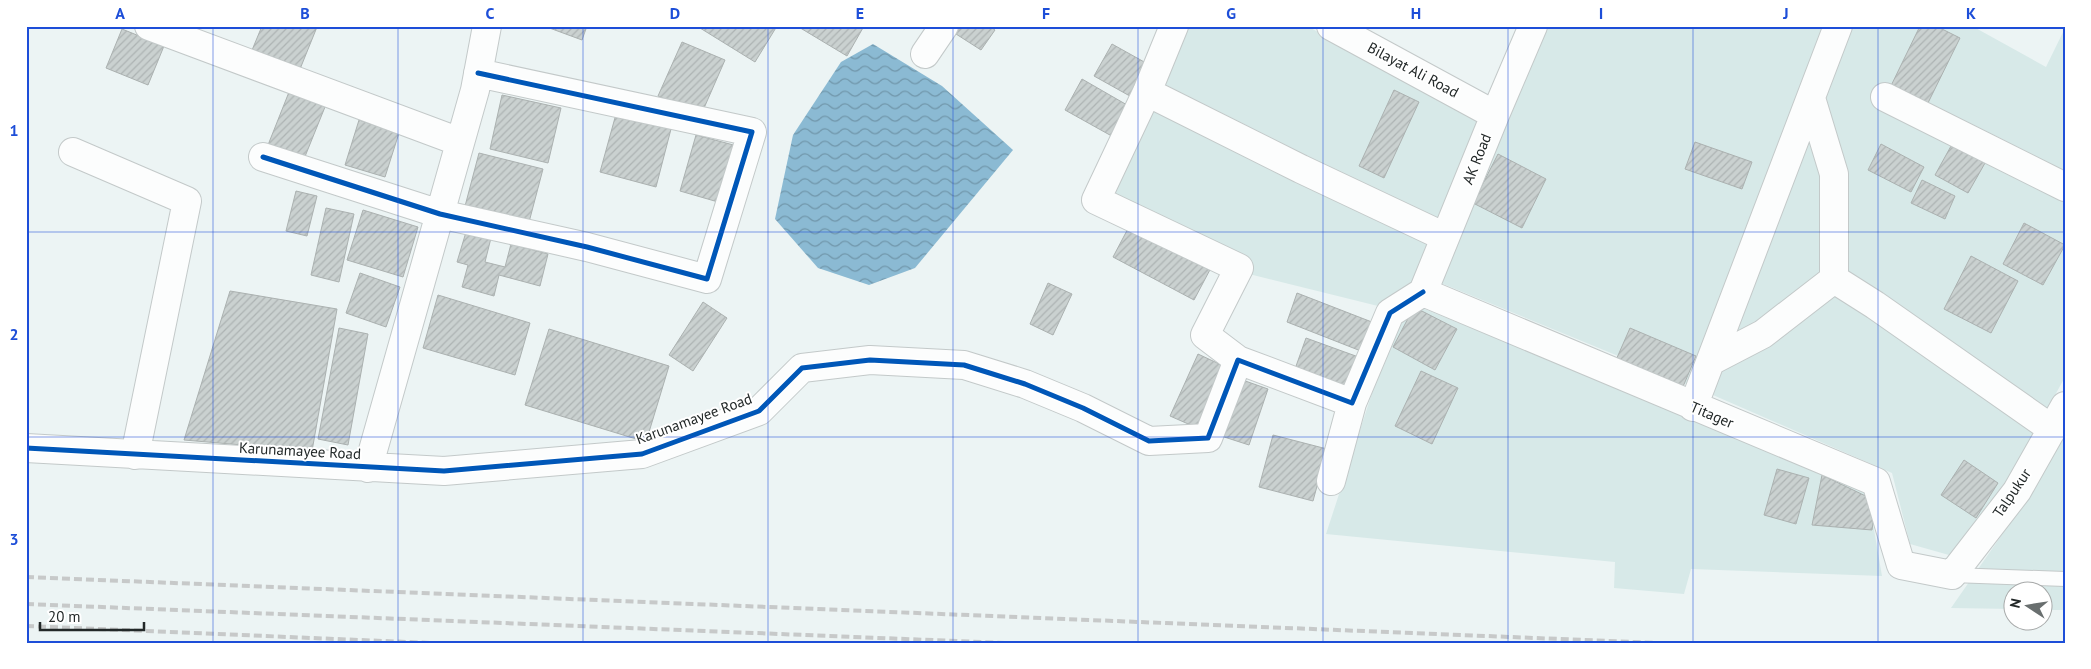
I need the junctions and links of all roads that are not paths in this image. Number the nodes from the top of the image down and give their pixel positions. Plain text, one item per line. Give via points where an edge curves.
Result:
1 (150, 26) edge
2 (487, 26) edge
3 (944, 26) edge
4 (1174, 26) edge
5 (1331, 26) edge
6 (1533, 26) edge
7 (1838, 26) edge
8 (925, 54) dead end
9 (478, 72) junction
10 (1147, 92) junction
11 (1884, 97) dead end
12 (1811, 98) junction
13 (1495, 115) junction
14 (460, 142) junction
15 (73, 152) dead end
16 (263, 157) dead end
17 (2065, 187) edge
18 (440, 214) junction
19 (1445, 237) junction
20 (1834, 279) junction
21 (1423, 292) junction
22 (1238, 360) junction
23 (1710, 361) junction
24 (1352, 403) junction
25 (2065, 406) edge
26 (1693, 407) junction
27 (2052, 429) junction
28 (26, 448) edge
29 (135, 455) junction
30 (368, 468) junction
31 (1331, 481) dead end
32 (1952, 575) junction
33 (2065, 579) edge

1 - 14 street
2 - 9 street
3 - 8 street
4 - 10 street
5 - 13 street, Bilayat Ali Road
6 - 13 street, AK Road
7 - 12 street
9 - 14 street
9 - 18 street via 752,132 707,279 587,246
10 - 19 street
10 - 22 street via 1096,200 1239,268 1205,335
11 - 17 street
12 - 20 street via 1834,174
12 - 23 street
13 - 19 street, AK Road
14 - 18 street
15 - 29 street via 187,201
16 - 18 street
18 - 30 street
19 - 21 street, AK Road
20 - 23 street via 1763,334
20 - 27 street
21 - 24 street via 1390,314
21 - 26 street, Titager
22 - 24 street
22 - 30 street, Karunamayee Road via 1208,438 1149,441 1025,384 964,366 870,360 802,368 760,411 642,454 444,472
23 - 26 street
24 - 31 street
25 - 27 street, Talpukur
26 - 32 street, Titager via 1876,482 1901,565
27 - 32 street, Talpukur via 2017,491
28 - 29 street, Karunamayee Road
29 - 30 street, Karunamayee Road
32 - 33 lane

